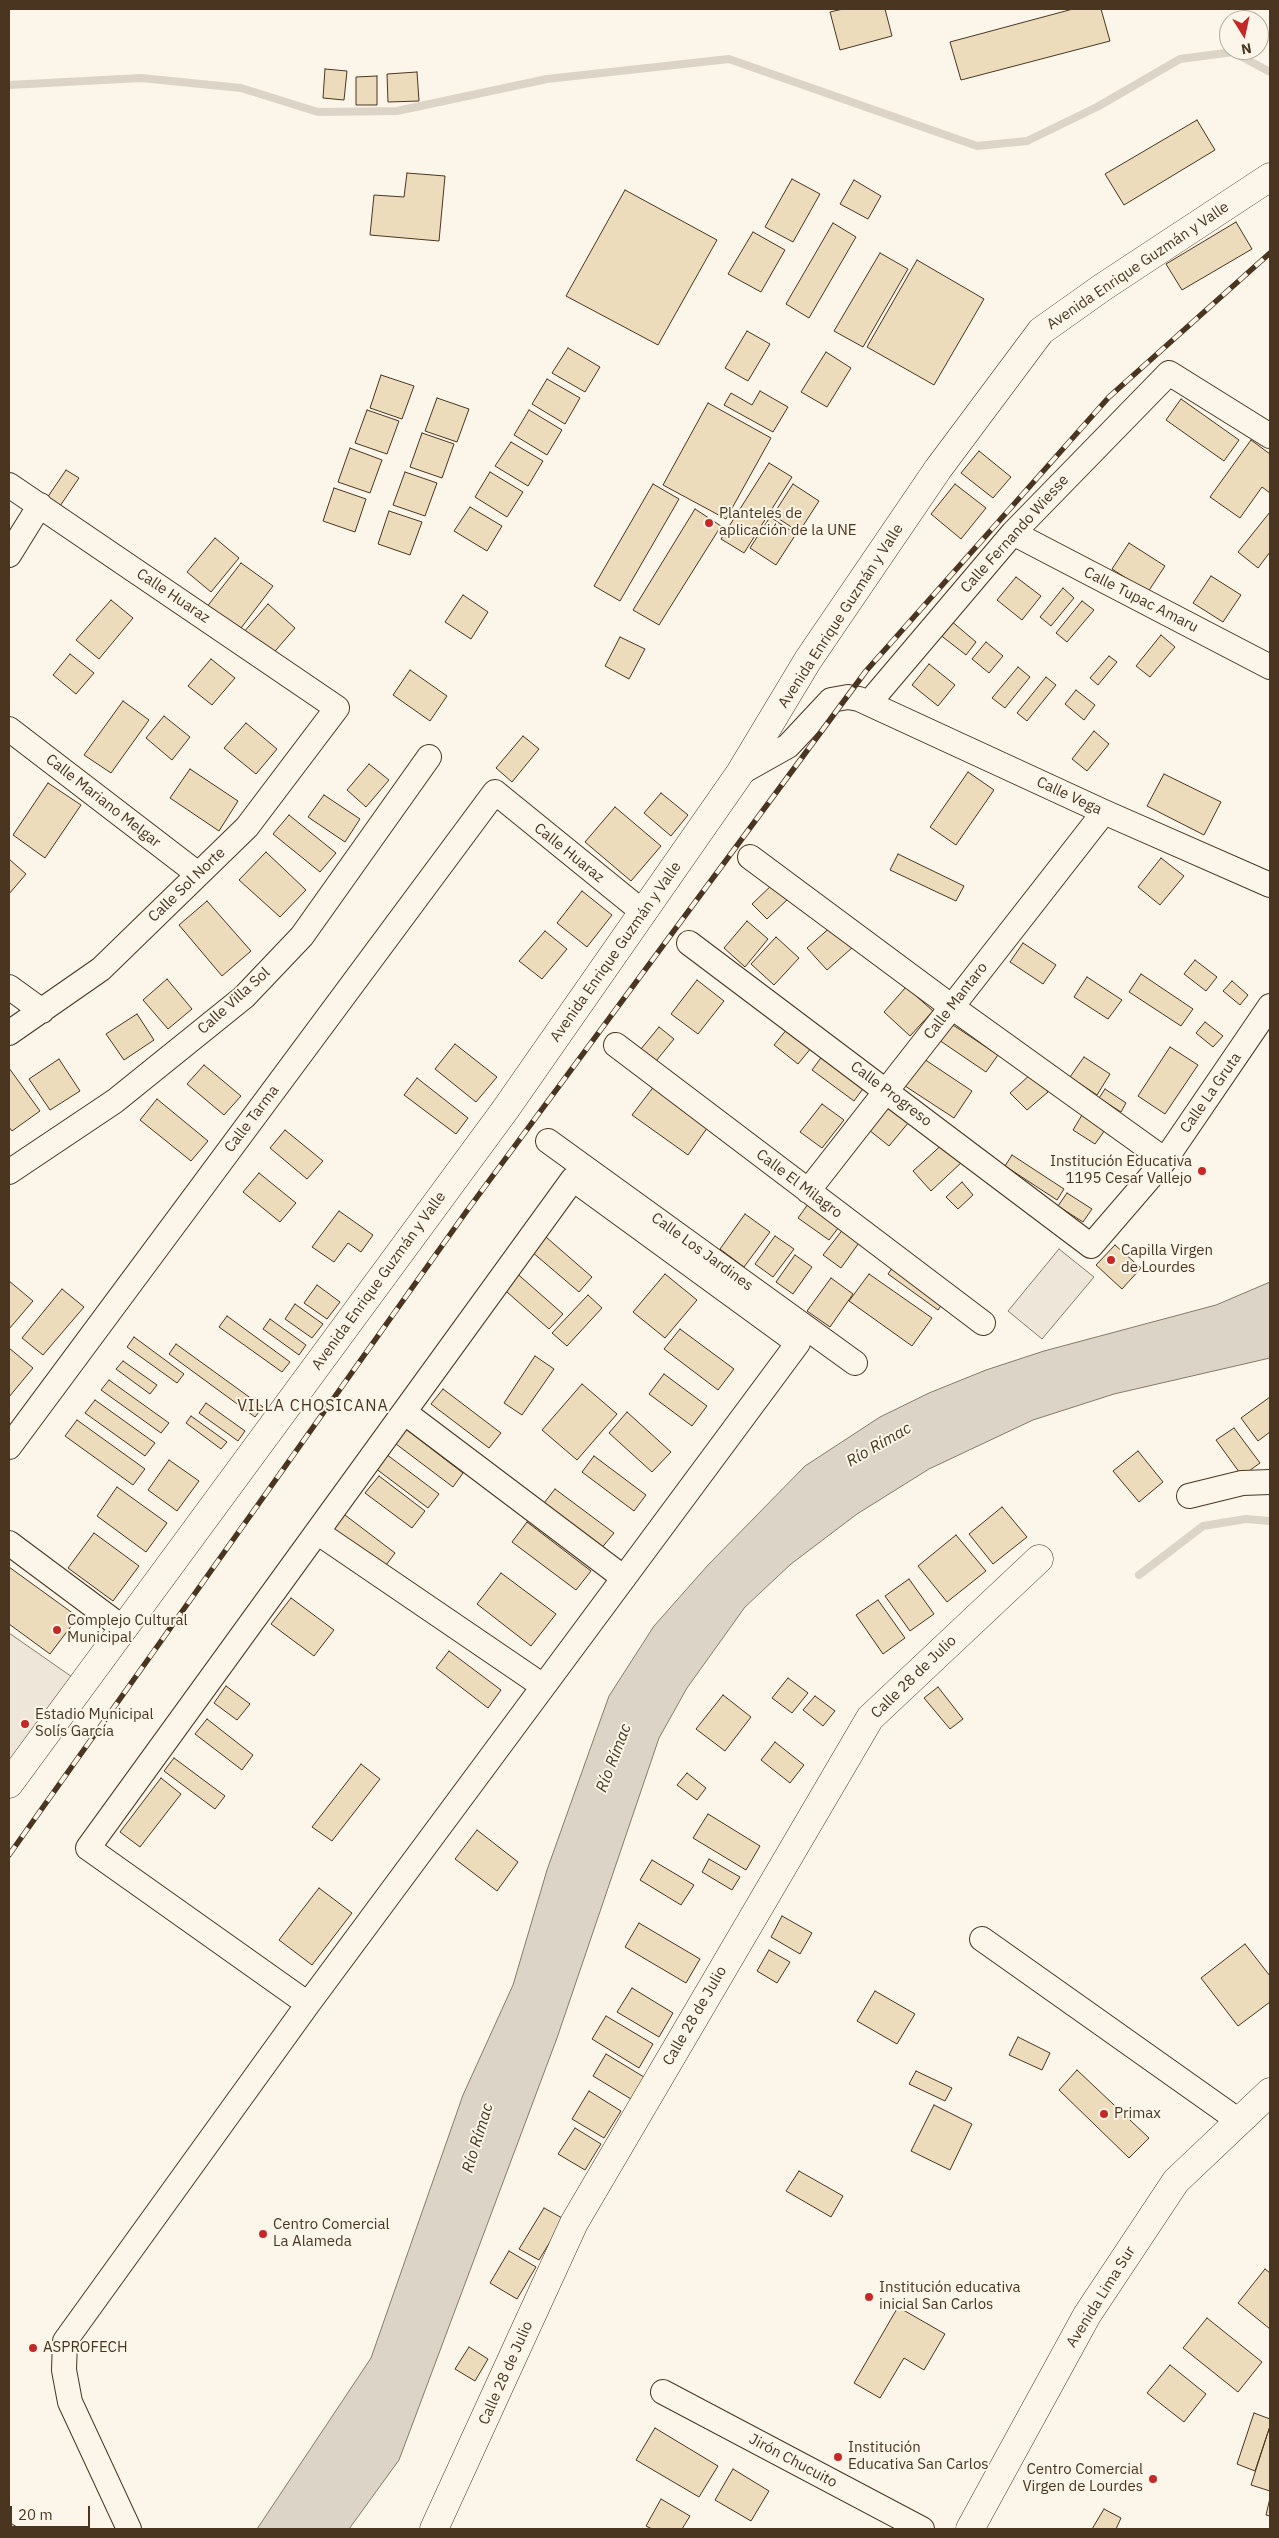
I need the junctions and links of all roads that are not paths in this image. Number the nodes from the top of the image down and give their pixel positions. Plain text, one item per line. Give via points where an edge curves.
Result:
1 (1270, 177) edge
2 (1270, 436) edge
3 (9, 485) edge
4 (40, 505) junction
5 (1013, 533) junction
6 (9, 555) edge
7 (1270, 667) edge
8 (869, 703) junction
9 (337, 708) joint
10 (9, 729) edge
11 (429, 757) dead end
12 (740, 774) junction
13 (495, 792) joint
14 (1104, 812) junction
15 (750, 857) dead end
16 (198, 874) junction
17 (1270, 885) edge
18 (644, 913) junction
19 (690, 942) dead end
20 (9, 987) edge
21 (1270, 1006) edge
22 (952, 1007) junction
23 (42, 1012) junction
24 (9, 1033) edge
25 (616, 1045) dead end
26 (886, 1090) junction
27 (548, 1141) dead end
28 (1165, 1160) junction
29 (9, 1172) edge
30 (808, 1190) junction
31 (1091, 1246) joint
32 (983, 1323) dead end
33 (856, 1363) dead end
34 (404, 1412) junction
35 (9, 1446) edge
36 (1270, 1482) edge
37 (1189, 1496) dead end
38 (317, 1532) junction
39 (9, 1543) edge
40 (1039, 1560) dead end
41 (624, 1578) junction
42 (124, 1628) junction
43 (543, 1686) junction
44 (9, 1784) edge
45 (982, 1940) dead end
46 (308, 2004) junction
47 (1270, 2092) edge
48 (1239, 2121) junction
49 (663, 2392) dead end
50 (129, 2529) edge
51 (434, 2529) edge
52 (922, 2529) edge
53 (970, 2529) edge

1 - 12 main road, Avenida Enrique Guzmán y Valle via 1041,331 938,469 808,660
2 - 5 street, Calle Fernando Wiesse via 1169,372
3 - 4 street, Calle Huaraz
4 - 6 street
4 - 9 street, Calle Huaraz
5 - 7 street, Calle Tupac Amaru
5 - 8 street, Calle Fernando Wiesse
8 - 12 street, Calle Vega via 848,697 832,700 788,746
8 - 14 street, Calle Vega
9 - 16 street, Calle Sol Norte via 247,827
10 - 16 street, Calle Mariano Melgar
11 - 29 street, Calle Villa Sol via 302,936 244,997 115,1101
12 - 18 main road, Avenida Enrique Guzmán y Valle
13 - 18 street, Calle Huaraz
13 - 35 street, Calle Tarma
14 - 17 street, Calle Vega
14 - 22 street, Calle Mantaro
15 - 22 street
16 - 23 street, Calle Sol Norte via 101,969
18 - 42 main road, Avenida Enrique Guzmán y Valle via 505,1110
19 - 26 street, Calle Progreso
20 - 23 street
21 - 28 street, Calle La Gruta
22 - 26 street, Calle Mantaro
22 - 28 street
23 - 24 street, Calle Sol Norte
25 - 30 street, Calle El Milagro
26 - 30 street, Calle Mantaro
26 - 31 street, Calle Progreso
27 - 33 street, Calle Los Jardines
28 - 31 street, Calle La Gruta
30 - 32 street, Calle El Milagro
34 - 38 street
34 - 41 street
34 - 41 street via 573,1179 798,1343
36 - 37 street via 1242,1484
38 - 43 street
38 - 46 street via 88,1848
39 - 42 street
40 - 51 main road, Calle 28 de Julio via 870,1718 574,2223
41 - 43 street
42 - 44 main road, Avenida Enrique Guzmán y Valle
43 - 46 street
45 - 48 street
46 - 50 street via 65,2341 64,2370 70,2402
47 - 48 main road, Avenida Lima Sur
48 - 53 main road, Avenida Lima Sur via 1176,2181 1087,2315
49 - 52 street, Jirón Chucuito

